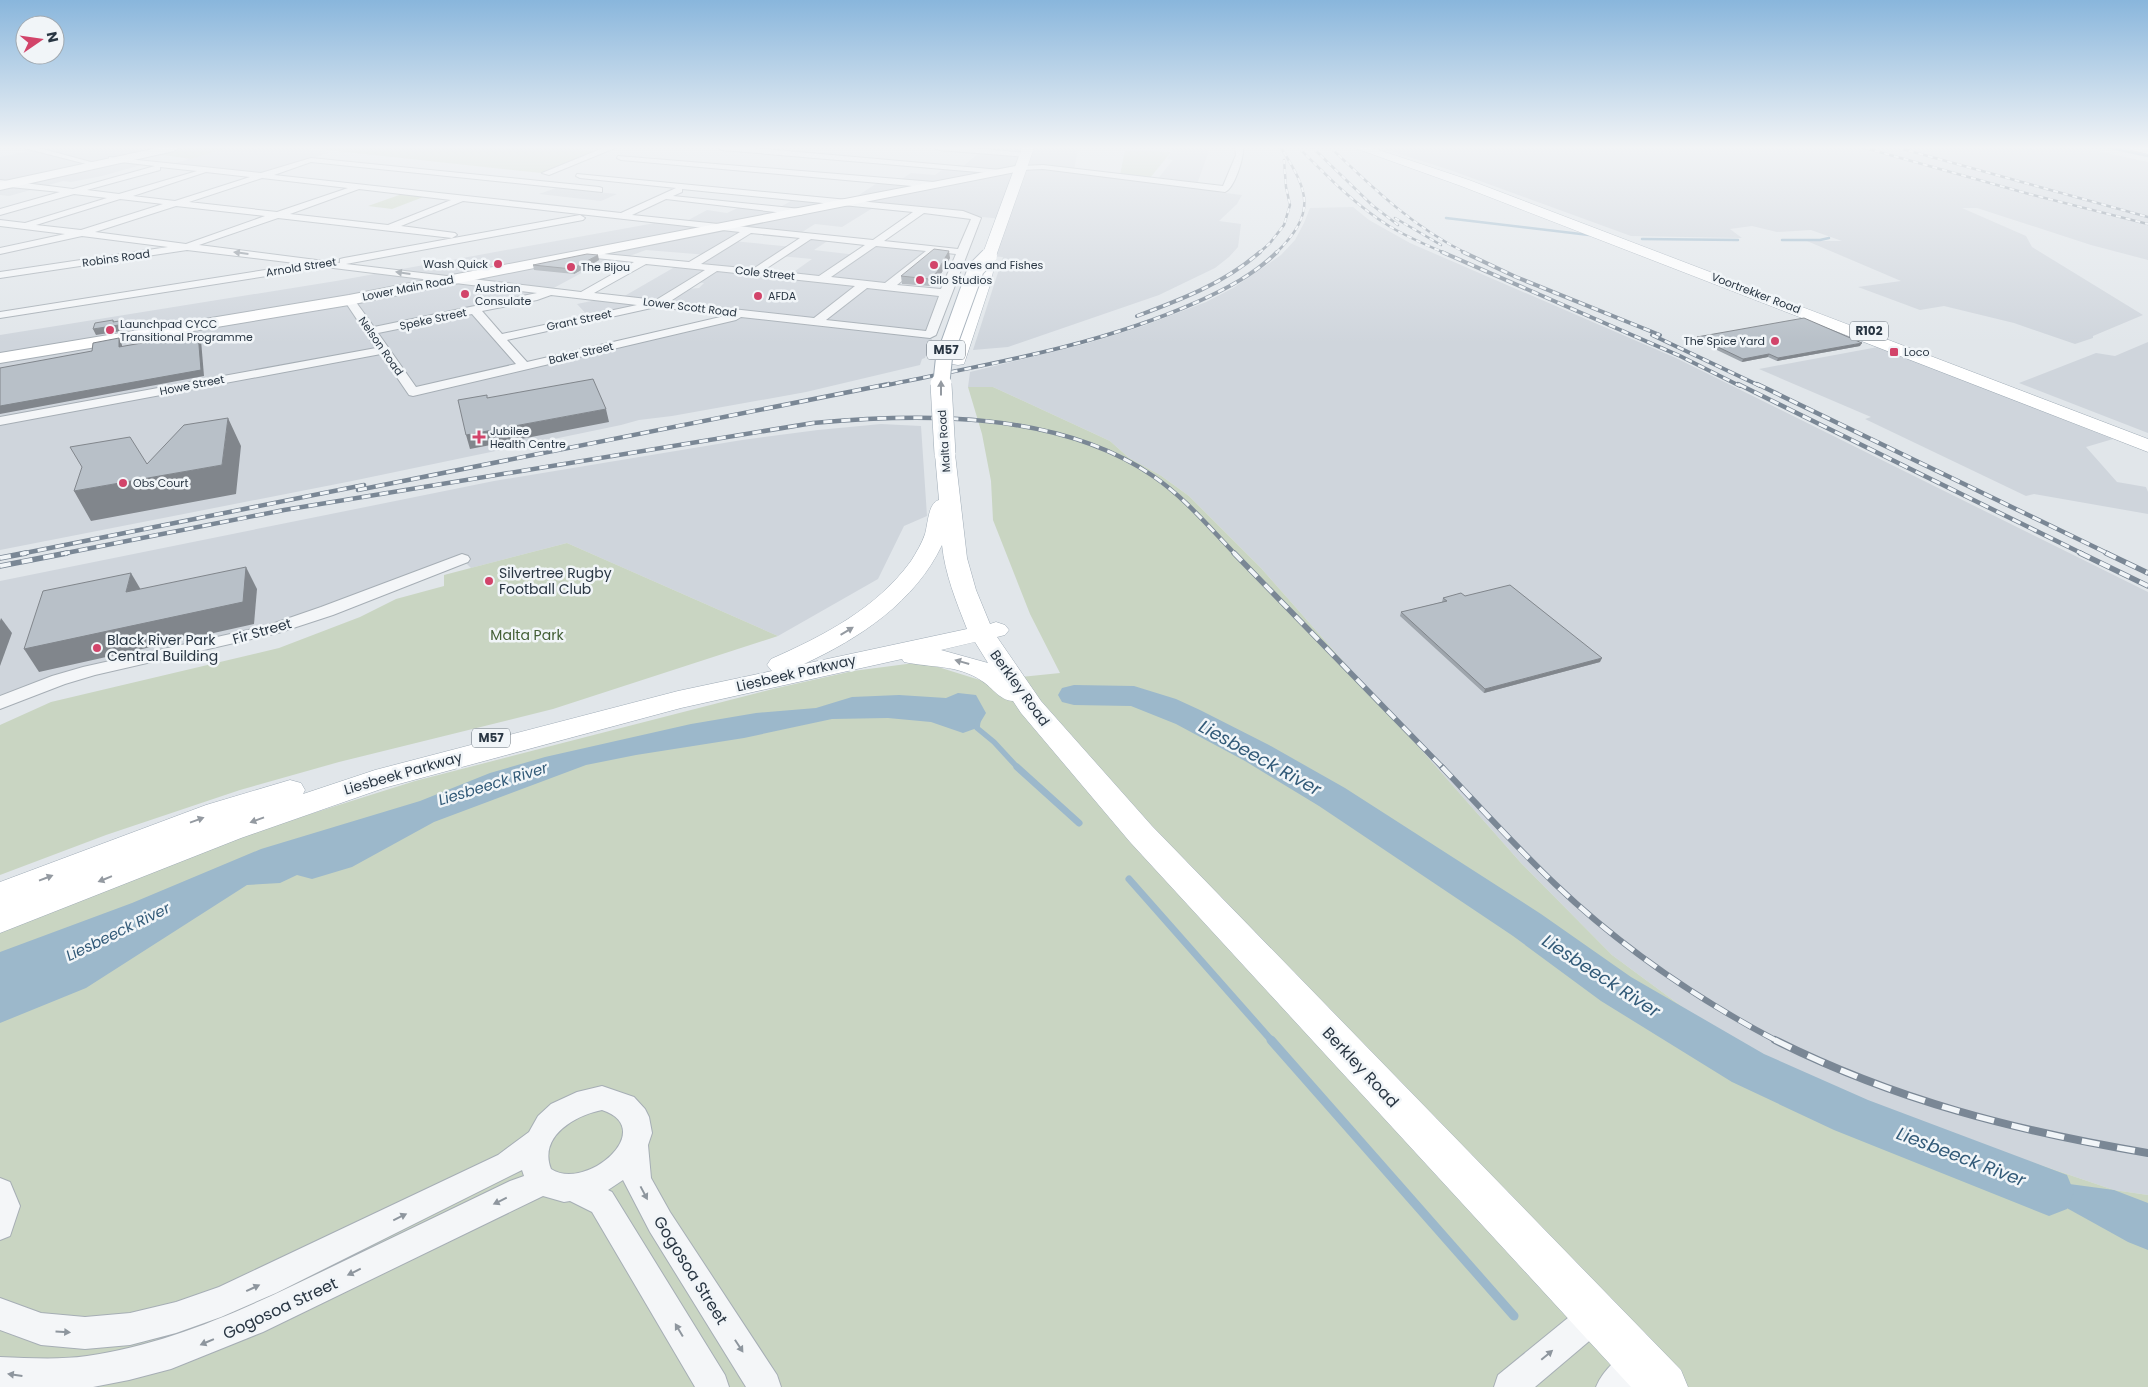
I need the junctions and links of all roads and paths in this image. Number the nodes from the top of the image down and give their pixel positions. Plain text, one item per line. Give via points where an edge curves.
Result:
1 (67, 213) edge
2 (88, 213) edge
3 (146, 213) edge
4 (259, 213) edge
5 (285, 213) edge
6 (426, 213) edge
7 (590, 213) edge
8 (630, 213) edge
9 (797, 213) edge
10 (918, 213) edge
11 (948, 213) edge
12 (1004, 213) edge
13 (1545, 213) edge
14 (1563, 213) edge
15 (601, 214) junction
16 (279, 215) junction
17 (623, 216) junction
18 (131, 218) junction
19 (0, 223) edge
20 (22, 226) junction
21 (722, 227) junction
22 (388, 228) junction
23 (751, 229) junction
24 (83, 233) junction
25 (811, 235) junction
26 (470, 238) junction
27 (876, 242) junction
28 (189, 246) junction
29 (935, 249) junction
30 (0, 251) edge
31 (955, 251) dead end
32 (586, 254) junction
33 (645, 260) junction
34 (327, 264) junction
35 (692, 266) junction
36 (715, 268) junction
37 (755, 272) junction
38 (0, 275) edge
39 (822, 279) junction
40 (451, 280) junction
41 (865, 284) junction
42 (887, 286) junction
43 (553, 290) junction
44 (945, 292) junction
45 (585, 294) junction
46 (1768, 295) junction
47 (349, 300) junction
48 (659, 303) junction
49 (475, 310) junction
50 (750, 314) junction
51 (0, 315) edge
52 (816, 322) junction
53 (1858, 330) junction
54 (371, 331) junction
55 (499, 338) junction
56 (384, 350) junction
57 (0, 358) edge
58 (524, 366) junction
59 (413, 392) joint
60 (0, 421) edge
61 (2148, 439) edge
62 (2148, 446) edge
63 (950, 458) junction
64 (462, 559) dead end
65 (987, 627) junction
66 (821, 668) junction
67 (755, 675) junction
68 (0, 703) edge
69 (1031, 708) junction
70 (1062, 743) junction
71 (0, 895) edge
72 (0, 920) edge
73 (537, 1142) junction
74 (634, 1146) junction
75 (545, 1181) junction
76 (575, 1189) junction
77 (0, 1192) edge
78 (0, 1226) edge
79 (0, 1314) edge
80 (1596, 1315) junction
81 (0, 1373) edge
82 (1652, 1374) edge
83 (713, 1387) edge
84 (765, 1387) edge
85 (1510, 1387) edge
86 (1612, 1387) edge

1 - 20 street
2 - 18 street
3 - 18 street
4 - 16 street
5 - 16 street, Robins Road
6 - 22 street
7 - 15 street
8 - 17 street
9 - 21 street, Lower Main Road
10 - 27 street
11 - 44 street via 976,218
12 - 63 main road, Malta Road / M57 via 961,342
13 - 46 main road, Voortrekker Road / R102
14 - 46 main road, Voortrekker Road / R102 via 1699,261
15 - 17 street
15 - 26 street, Arnold Street
16 - 22 street
16 - 28 street, Robins Road
17 - 21 street
18 - 24 street
19 - 20 street, Lower Scott Road
20 - 24 street, Lower Scott Road
21 - 23 street
21 - 32 street, Lower Main Road
22 - 26 street
23 - 25 street
23 - 35 street
24 - 28 street, Lower Scott Road
24 - 30 street
25 - 27 street
25 - 37 street
26 - 34 street, Arnold Street
27 - 29 street
27 - 39 street
34 -> 28 street, Lower Scott Road
28 - 38 street, Robins Road
29 - 31 street
29 - 42 street
32 - 33 street, Cole Street
32 - 40 street, Lower Main Road
33 - 35 street, Cole Street
33 - 45 street
40 -> 34 street, Lower Scott Road
34 - 51 street, Arnold Street
35 - 36 street, Cole Street
36 - 37 street, Cole Street
36 - 48 street
37 - 39 street, Cole Street
39 - 41 street, Cole Street
40 - 43 street, Lower Scott Road
40 - 47 street, Lower Main Road
41 - 42 street, Cole Street
41 - 52 street
42 - 44 street, Cole Street
43 - 45 street, Lower Scott Road
43 - 49 street, Speke Street via 537,297
44 - 52 street, Lower Scott Road via 930,335
45 - 48 street, Lower Scott Road
46 - 53 main road, Voortrekker Road / R102
47 - 54 street, Nelson Road
47 - 57 street, Lower Main Road
48 - 50 street, Lower Scott Road
48 - 55 street, Grant Street
49 - 54 street, Speke Street
49 - 55 street
50 - 52 street, Lower Scott Road
50 - 58 street, Baker Street
53 - 61 main road, Voortrekker Road / R102
53 - 62 main road, Voortrekker Road / R102
54 - 56 street, Nelson Road
55 - 58 street
56 - 59 street, Nelson Road
56 - 60 street, Howe Street
58 - 59 street, Baker Street
63 - 65 main road, Malta Road / M57 via 955,558
67 -> 63 main road via 851,629 882,606 905,583 921,562 940,524
64 - 68 street, Fir Street via 271,630 70,677 25,691
65 - 66 main road, Liesbeek Parkway / M57
65 - 67 main road, Liesbeek Parkway / M57
65 - 69 main road, Berkley Road / M57
65 - 70 main road, Berkley Road / M57
69 -> 66 main road via 987,671 946,658 909,656
66 -> 72 main road, Liesbeek Parkway / M57 via 678,700 375,780 230,830
71 -> 67 main road, Liesbeek Parkway / M57 via 218,813 301,786
69 - 70 main road, Berkley Road / M57
70 - 80 main road, Berkley Road via 1141,834
73 - 74 street via 563,1111 586,1100 602,1098 616,1100 635,1116 638,1130
73 - 75 street via 536,1170
79 -> 73 street, Gogosoa Street via 46,1331 71,1333 123,1330 179,1317 284,1274 508,1164
74 - 76 street via 626,1161 611,1175 594,1185
74 -> 84 street, Gogosoa Street via 637,1180
75 - 76 street via 558,1188
75 -> 81 street, Gogosoa Street via 193,1348 118,1372 86,1377 48,1379
83 -> 76 street via 602,1202
77 - 78 street via 5,1206
80 - 82 main road, Berkley Road
85 -> 80 street
82 - 86 street

